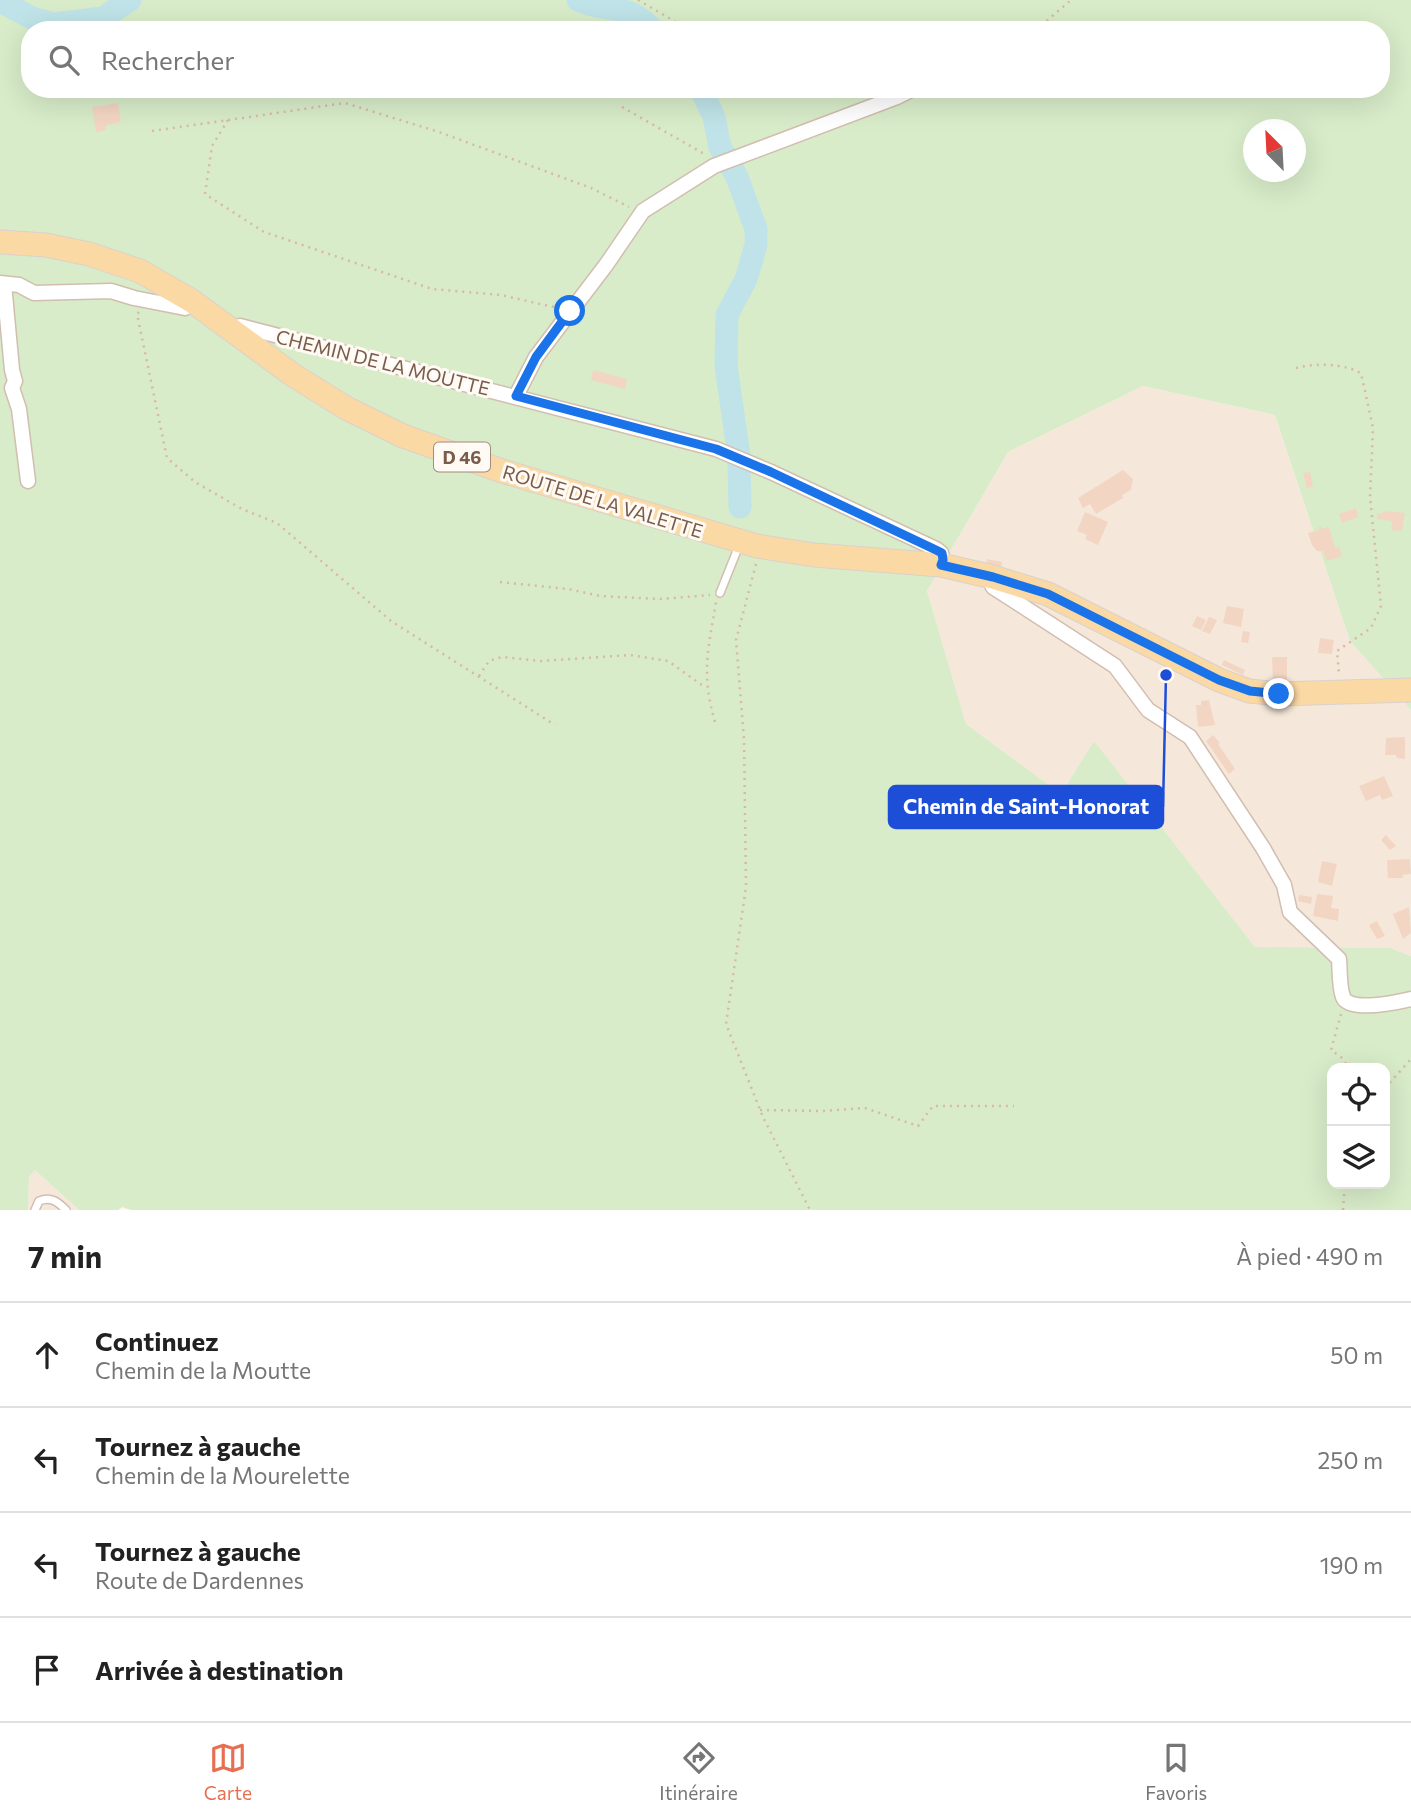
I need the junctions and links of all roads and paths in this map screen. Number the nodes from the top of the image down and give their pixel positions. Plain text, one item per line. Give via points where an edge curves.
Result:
1 (638, 0) edge
2 (1071, 0) edge
3 (674, 21) edge
4 (1046, 21) edge
5 (890, 98) edge
6 (622, 107) dead end
7 (228, 120) junction
8 (152, 131) dead end
9 (721, 163) junction
10 (635, 223) junction
11 (0, 242) edge
12 (2, 283) edge
13 (146, 300) junction
14 (192, 301) junction
15 (570, 311) junction
16 (234, 331) junction
17 (1296, 368) dead end
18 (516, 396) junction
19 (29, 481) dead end
20 (748, 544) junction
21 (941, 565) junction
22 (993, 577) junction
23 (500, 582) dead end
24 (720, 593) junction
25 (479, 677) junction
26 (706, 688) junction
27 (1411, 690) edge
28 (1341, 691) junction
29 (715, 722) dead end
30 (555, 725) dead end
31 (1411, 999) edge
32 (1347, 1003) junction
33 (1411, 1059) edge
34 (1345, 1063) edge
35 (1390, 1082) edge
36 (1014, 1106) dead end
37 (760, 1110) junction
38 (1345, 1189) edge
39 (35, 1210) edge
40 (66, 1210) edge
41 (810, 1210) edge
42 (1343, 1210) edge

1 - 3 path
2 - 4 path
5 - 9 street, CHEMIN DE LA MOUTTE
6 - 9 path
7 - 8 path
7 - 10 path via 345,103 591,188 631,208
7 - 15 path via 212,146 205,194 264,232 432,289 501,295
9 - 10 street, CHEMIN DE LA MOUTTE via 643,211
10 - 15 street, CHEMIN DE LA MOUTTE
11 - 14 main road, ROUTE DE LA VALETTE / D 46 via 89,254 140,271
12 - 13 street via 34,293 111,291
12 - 19 street via 15,381 12,388
13 - 14 street via 185,307
13 - 25 path via 137,314 167,458 195,482 277,523 391,621
14 - 16 main road, ROUTE DE LA VALETTE / D 46
15 - 18 street, CHEMIN DE LA MOUTTE via 536,357
16 - 18 street, CHEMIN DE LA MOUTTE via 240,326
16 - 20 main road, ROUTE DE LA VALETTE / D 46 via 346,408 403,436 502,471
17 - 28 path via 1313,364 1361,373 1373,428 1370,497 1381,606 1371,628 1337,651
18 - 21 street via 716,449 942,553
20 - 21 main road, ROUTE DE LA VALETTE / D 46 via 814,555
20 - 24 lane
20 - 37 path via 756,562 736,640 744,739 746,887 726,1024
21 - 22 main road, ROUTE DE LA VALETTE / D 46
22 - 28 main road, D 46 via 1048,594 1219,680 1250,691
22 - 32 street via 993,587 1115,666 1147,710 1190,737 1268,857 1284,885 1290,912 1339,959
23 - 24 path via 660,599
24 - 26 path via 705,669
25 - 26 path via 489,661 502,657 541,661 630,655 668,661
25 - 30 path
26 - 29 path
27 - 28 main road, D 46
31 - 32 street
32 - 34 path via 1331,1050
33 - 35 path
36 - 37 path via 933,1106 918,1126 865,1108
37 - 41 path
38 - 42 path
39 - 40 lane via 37,1203 46,1199

